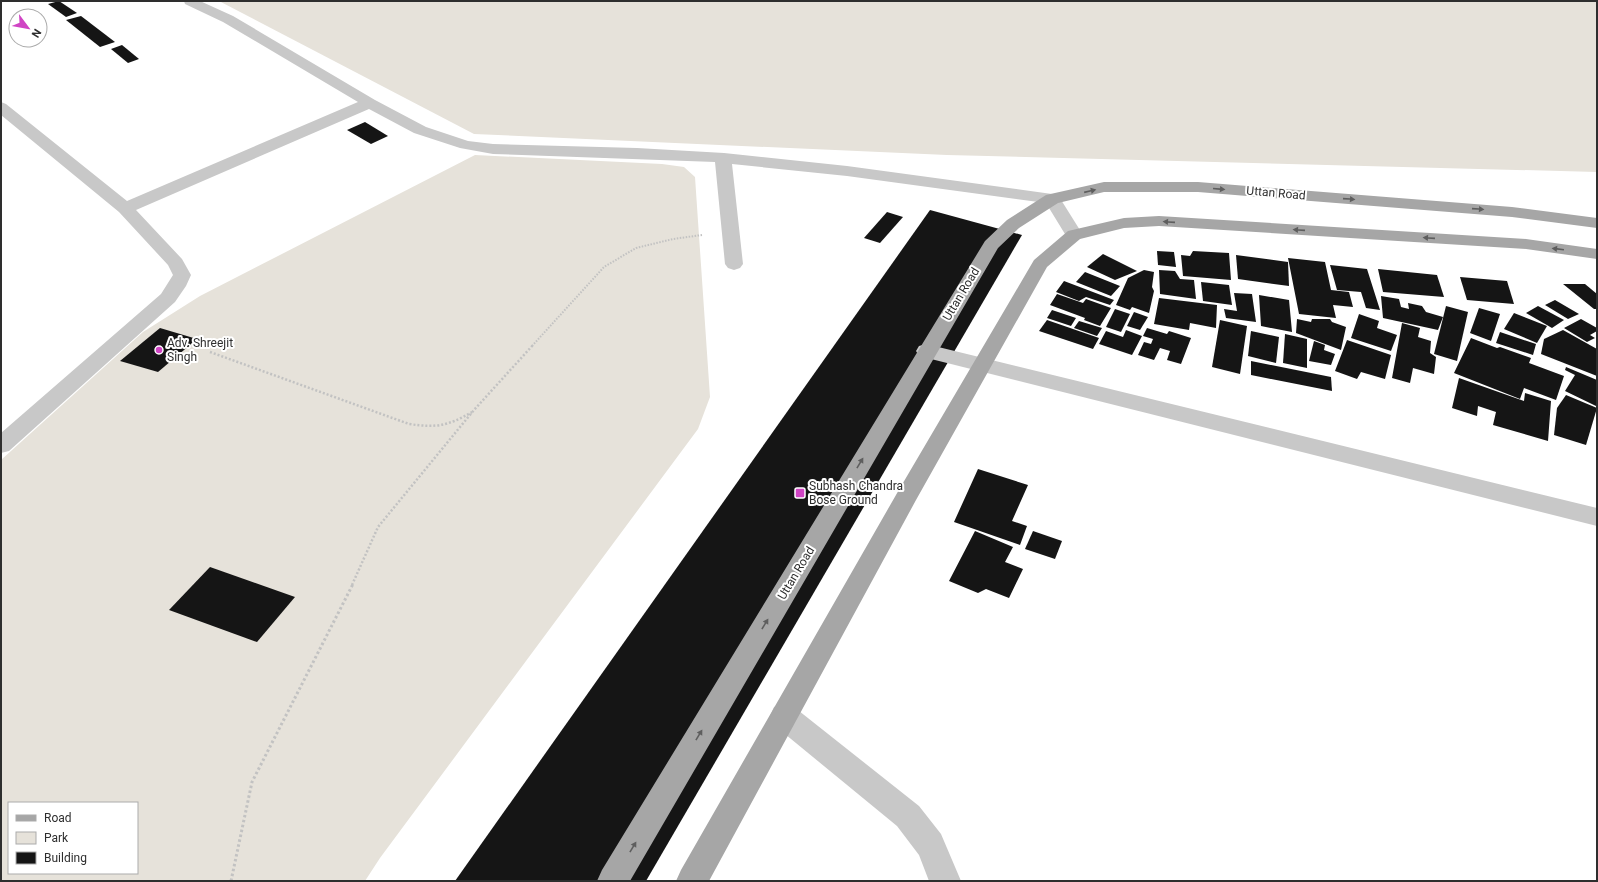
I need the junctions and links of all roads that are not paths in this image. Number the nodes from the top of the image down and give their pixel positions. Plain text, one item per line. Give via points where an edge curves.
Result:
1 (190, 1) edge
2 (370, 103) junction
3 (1, 107) edge
4 (723, 158) junction
5 (1052, 199) junction
6 (125, 208) junction
7 (1597, 223) edge
8 (1074, 235) junction
9 (1597, 254) edge
10 (734, 264) dead end
11 (926, 351) junction
12 (981, 366) junction
13 (1, 445) edge
14 (1597, 517) edge
15 (784, 716) junction
16 (613, 881) edge
17 (692, 881) edge
18 (945, 881) edge

1 - 2 street via 228,19
2 - 4 street via 420,130 466,145 494,149
2 - 6 street
3 - 6 street
4 - 5 street
4 - 10 street
5 -> 7 main road, Uttan Road via 1104,187 1198,187 1512,212
5 - 8 street
5 - 11 main road, Uttan Road via 1013,224 991,245
6 - 13 street via 176,262 182,275 177,286 168,298
9 -> 8 main road via 1526,244 1159,221 1124,223
8 - 12 main road via 1040,264
11 - 12 street
16 -> 11 main road, Uttan Road
12 - 14 street
12 - 15 main road
15 - 17 main road
15 - 18 street via 908,816 930,845

